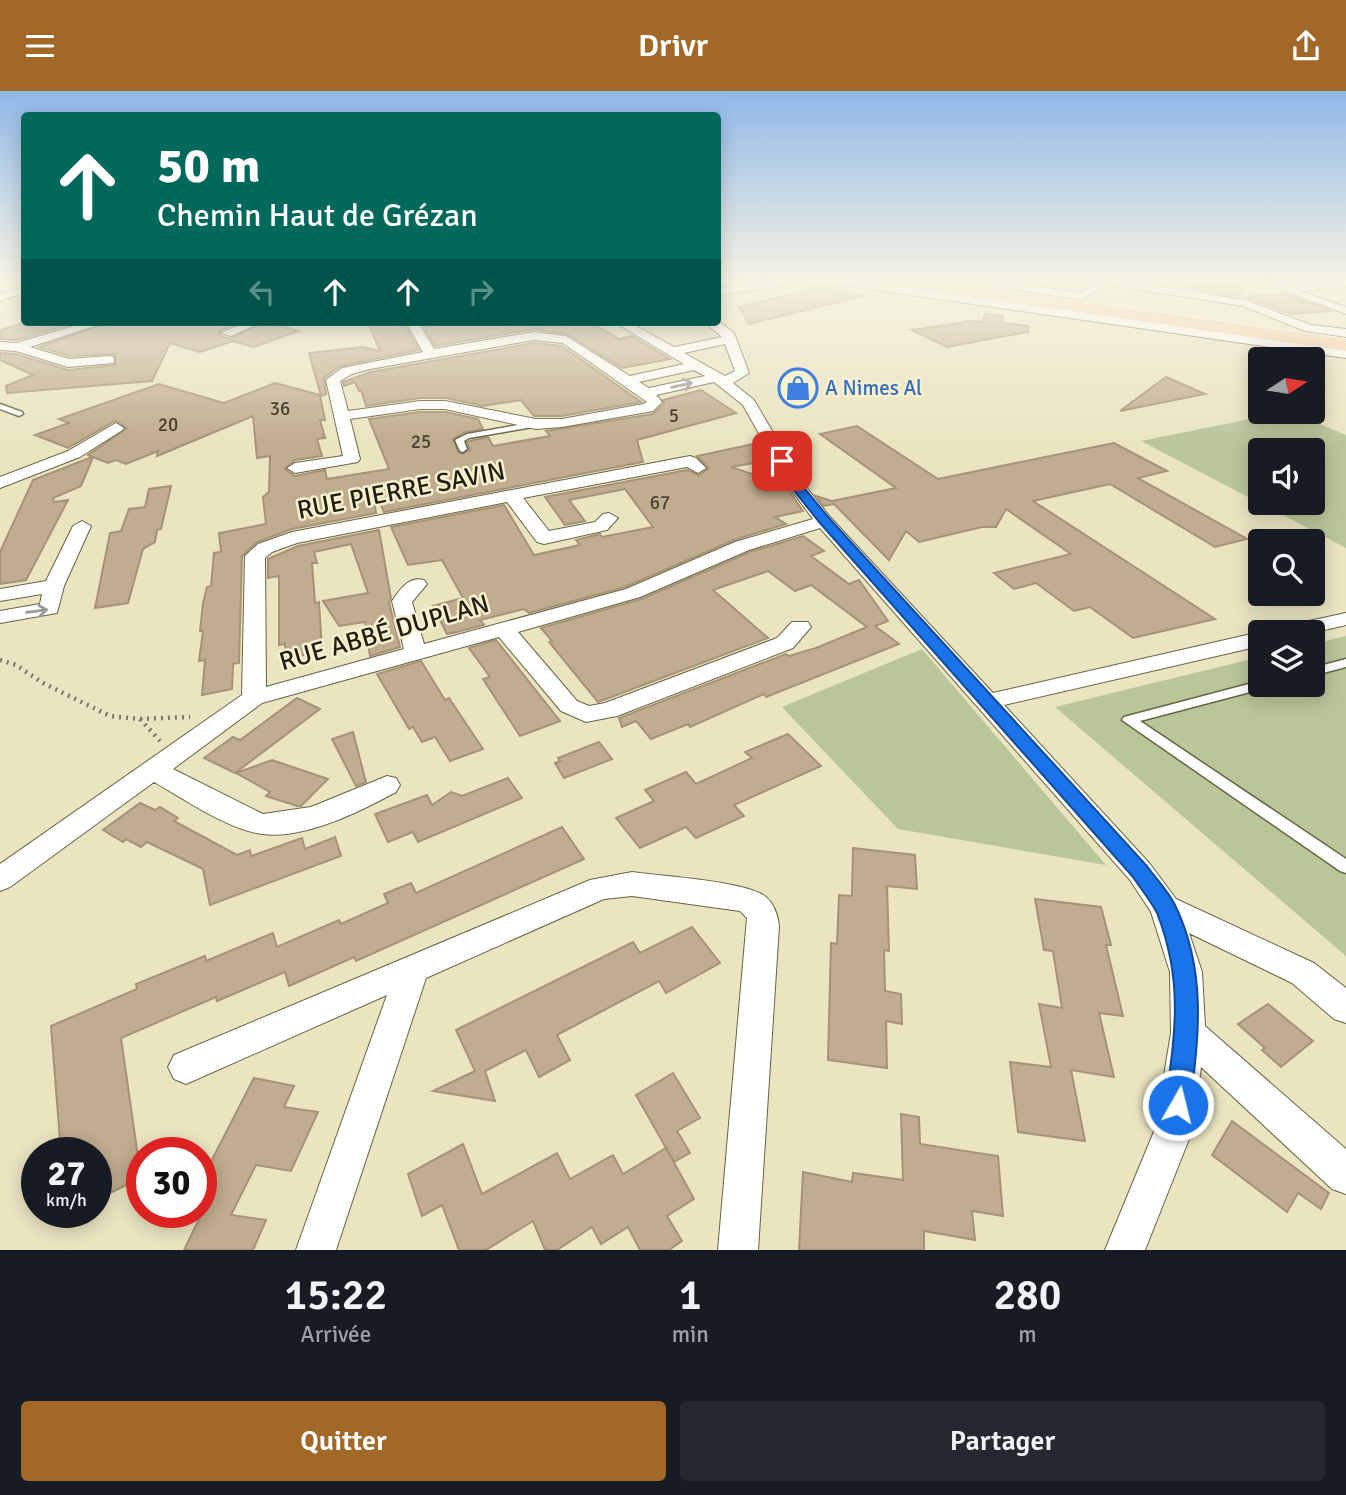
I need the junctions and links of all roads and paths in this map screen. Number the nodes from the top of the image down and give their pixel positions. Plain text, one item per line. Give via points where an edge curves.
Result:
1 (60, 334) edge
2 (419, 334) edge
3 (643, 334) edge
4 (728, 334) edge
5 (1210, 334) edge
6 (1274, 334) edge
7 (1285, 334) edge
8 (729, 339) junction
9 (1346, 343) edge
10 (0, 346) edge
11 (17, 347) junction
12 (674, 351) junction
13 (430, 353) junction
14 (1346, 354) edge
15 (109, 360) dead end
16 (697, 365) junction
17 (624, 377) junction
18 (720, 379) junction
19 (647, 393) junction
20 (749, 403) joint
21 (0, 406) edge
22 (19, 414) dead end
23 (341, 416) junction
24 (536, 424) junction
25 (116, 428) dead end
26 (463, 449) dead end
27 (295, 468) dead end
28 (698, 468) dead end
29 (0, 483) edge
30 (512, 496) junction
31 (609, 518) dead end
32 (824, 521) junction
33 (82, 526) dead end
34 (417, 584) dead end
35 (54, 586) junction
36 (0, 595) edge
37 (0, 617) edge
38 (1346, 619) edge
39 (1325, 624) edge
40 (800, 627) dead end
41 (503, 628) junction
42 (1248, 642) edge
43 (415, 652) junction
44 (0, 660) edge
45 (1346, 663) edge
46 (1325, 669) edge
47 (1248, 688) edge
48 (254, 698) junction
49 (986, 702) junction
50 (226, 717) junction
51 (139, 719) junction
52 (161, 762) junction
53 (387, 785) dead end
54 (1342, 861) edge
55 (0, 879) edge
56 (1166, 908) junction
57 (412, 971) junction
58 (1346, 1008) edge
59 (1188, 1033) junction
60 (186, 1067) dead end
61 (1346, 1175) edge
62 (316, 1250) edge
63 (738, 1250) edge
64 (1125, 1250) edge

1 - 11 street
2 - 13 street
3 - 12 street
4 - 8 street
5 - 14 street
6 - 9 main road
7 - 9 main road
8 - 12 street
8 - 18 street via 742,373
10 - 11 street
11 - 15 street via 68,363
12 - 16 street
13 - 17 street via 551,337 566,341
13 - 23 street via 346,371 333,380
16 - 17 street
16 - 18 street
17 - 19 street
19 -> 18 street
18 - 20 street
19 - 24 street via 655,403 648,408
20 - 32 street via 795,484
21 - 22 lane
23 - 24 street via 445,405
23 - 27 street via 352,459
24 - 26 lane via 458,439
25 - 29 street via 74,454
28 - 30 street, RUE PIERRE SAVIN via 690,461
30 - 31 street via 544,538 601,526
30 - 48 street, RUE PIERRE SAVIN via 292,538 265,548 255,557
32 - 41 street, RUE ABBÉ DUPLAN via 742,547 633,593
32 - 49 street
33 - 35 street
34 - 43 street via 402,601
35 - 36 street
37 -> 35 street via 50,609
38 - 39 street
40 - 41 street via 785,643 609,710 586,714 569,706
41 - 43 street, RUE ABBÉ DUPLAN
42 - 49 street
43 - 48 street, RUE ABBÉ DUPLAN
44 - 51 path via 110,716
45 - 46 lane
47 - 54 lane via 1129,720
48 - 50 street, RUE ABBÉ DUPLAN
49 - 56 street via 1140,871
50 - 51 path
50 - 52 street, RUE ABBÉ DUPLAN
51 - 52 path
52 - 53 street via 261,825 290,822 355,803
52 - 55 street, RUE ABBÉ DUPLAN
56 - 58 street via 1303,973
56 - 59 street via 1186,972
57 - 60 street
57 - 62 street
57 - 63 street via 614,885 754,903 764,926
59 - 61 street
59 - 64 street via 1174,1129

